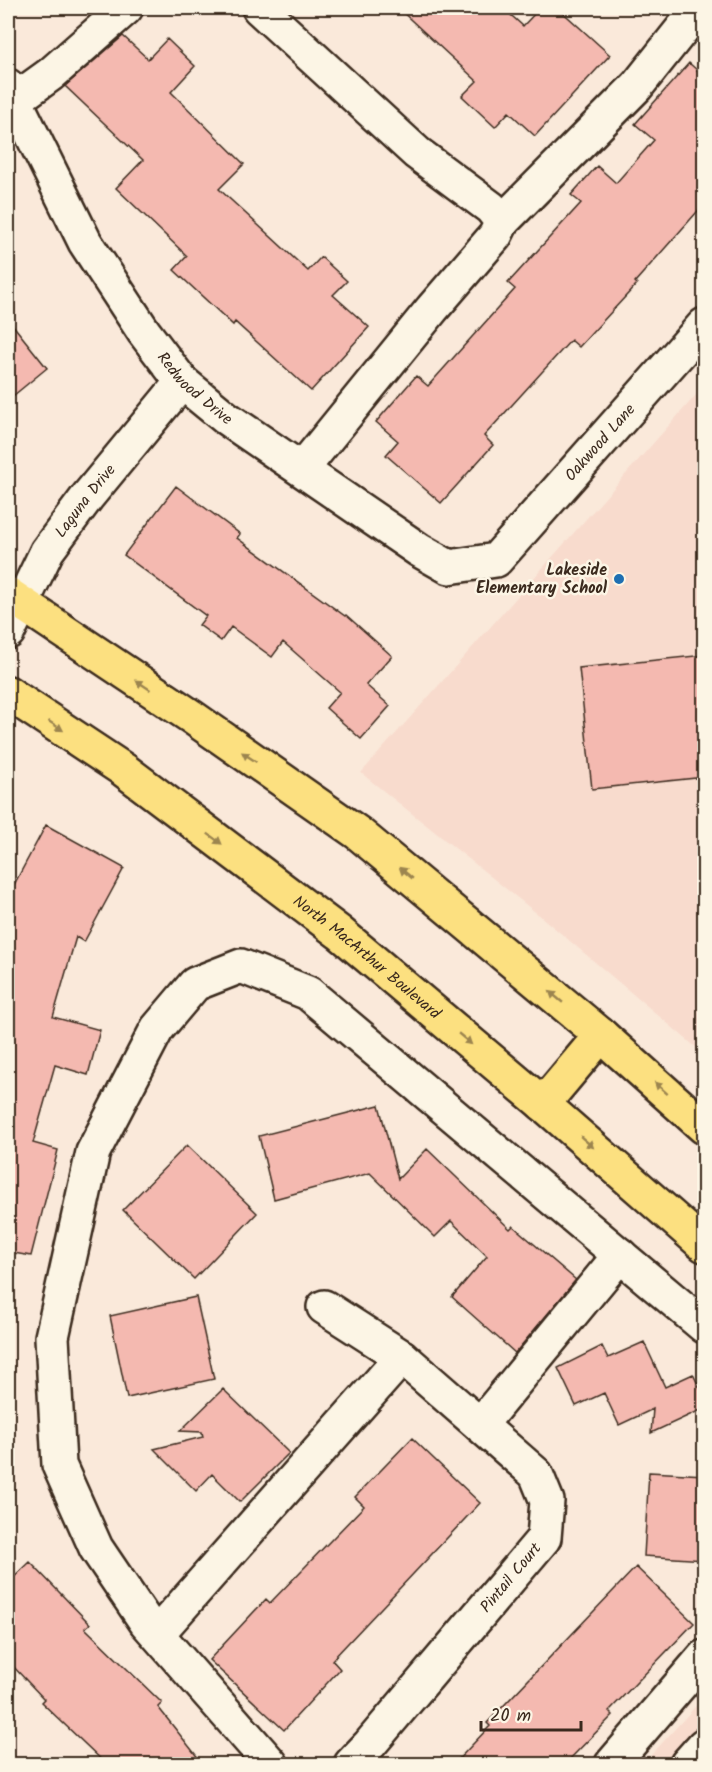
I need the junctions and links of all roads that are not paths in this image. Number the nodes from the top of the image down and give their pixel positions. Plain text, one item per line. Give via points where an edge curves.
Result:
1 (126, 8) edge
2 (259, 8) edge
3 (699, 8) edge
4 (11, 93) edge
5 (502, 222) junction
6 (705, 325) edge
7 (182, 382) junction
8 (302, 469) junction
9 (496, 560) joint
10 (15, 599) edge
11 (8, 632) edge
12 (8, 693) edge
13 (601, 1035) junction
14 (543, 1104) junction
15 (705, 1127) edge
16 (705, 1245) edge
17 (620, 1255) junction
18 (324, 1307) dead end
19 (705, 1326) edge
20 (402, 1357) junction
21 (480, 1425) junction
22 (157, 1635) junction
23 (705, 1657) edge
24 (705, 1745) edge
25 (270, 1764) edge
26 (351, 1764) edge
27 (612, 1764) edge
28 (687, 1764) edge

1 - 4 street via 51,74
2 - 5 street via 417,153 491,208
3 - 5 street via 637,86
4 - 7 street, Redwood Drive via 85,242
5 - 8 street via 495,236
6 - 9 street, Oakwood Lane
7 - 8 street, Redwood Drive via 226,418
7 - 10 street, Laguna Drive via 88,496
8 - 9 street, Redwood Drive via 449,567
10 - 11 street, Laguna Drive
13 -> 10 main road via 358,833
12 -> 14 main road, North MacArthur Boulevard via 124,770 340,933
13 - 14 main road
15 -> 13 main road
14 -> 16 main road, North MacArthur Boulevard
17 - 19 street
17 - 21 street
17 - 22 street via 308,993 241,966 195,984 157,1029 93,1152 52,1337 59,1465 96,1548
18 - 20 street, Pintail Court
20 - 21 street, Pintail Court
20 - 22 street
21 - 26 street, Pintail Court via 537,1474 547,1501 544,1538
22 - 25 street
23 - 27 street
24 - 28 street

